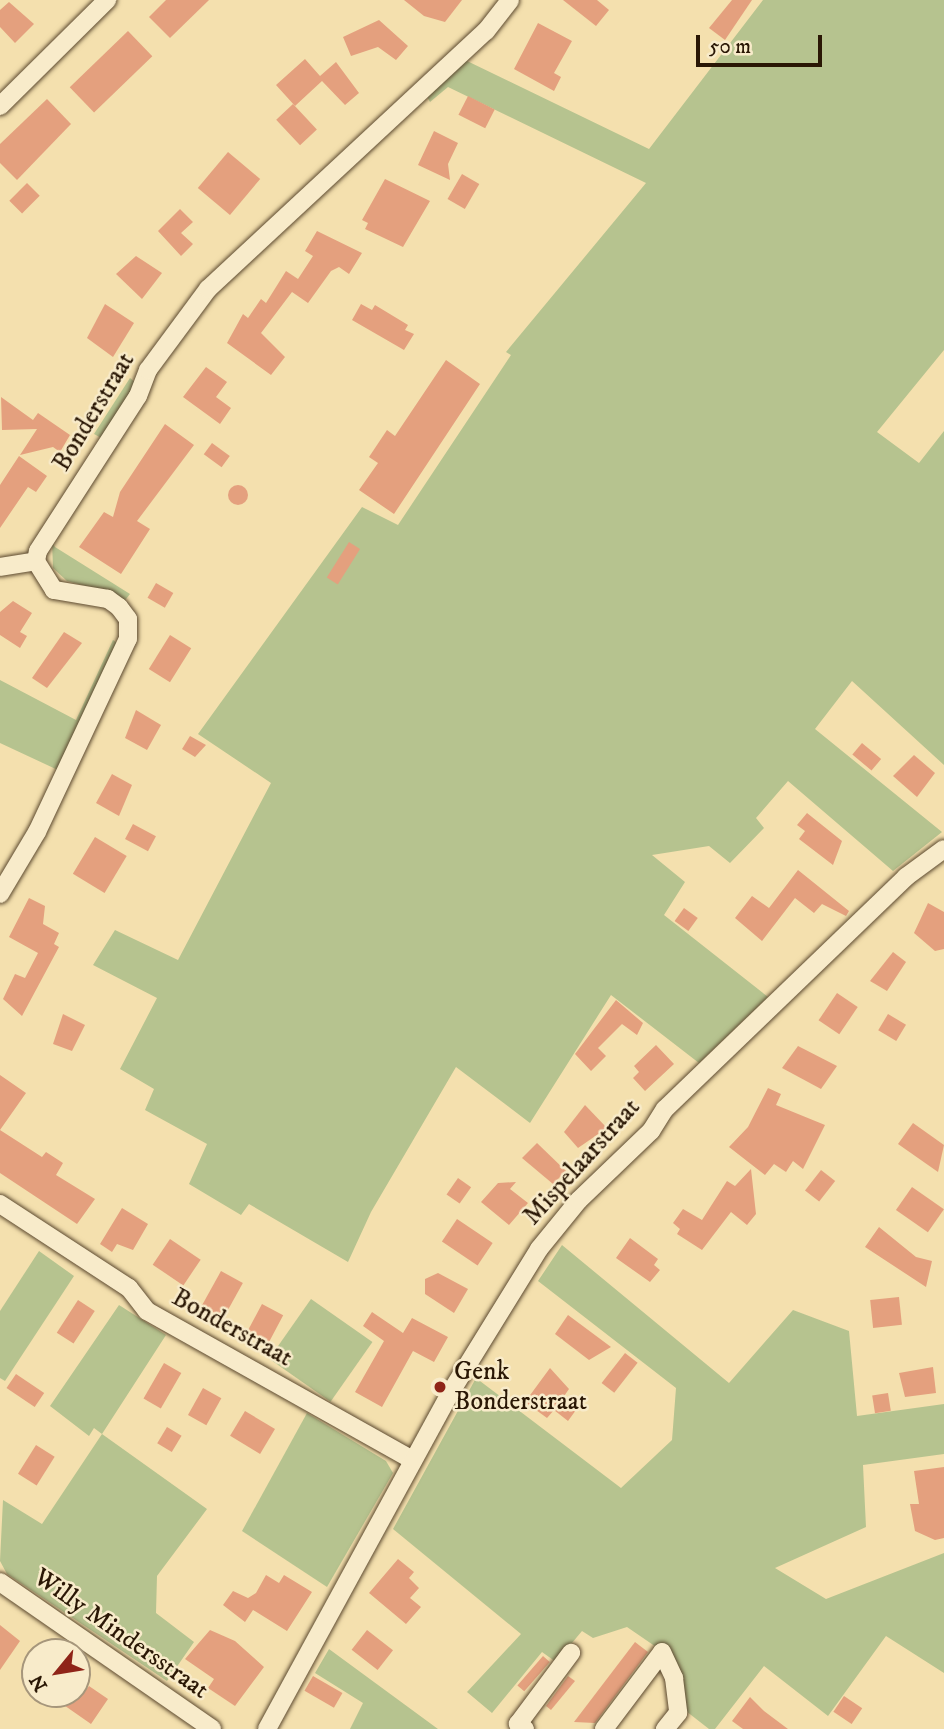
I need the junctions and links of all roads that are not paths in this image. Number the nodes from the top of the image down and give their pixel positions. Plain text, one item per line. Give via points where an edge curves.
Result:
1 (107, 0) edge
2 (510, 0) edge
3 (0, 106) edge
4 (36, 561) junction
5 (0, 567) edge
6 (944, 849) edge
7 (0, 894) edge
8 (0, 1204) edge
9 (413, 1460) junction
10 (0, 1582) edge
11 (571, 1653) dead end
12 (659, 1664) dead end
13 (673, 1710) dead end
14 (212, 1729) edge
15 (267, 1729) edge
16 (525, 1729) edge
17 (604, 1729) edge
18 (611, 1729) edge
19 (659, 1729) edge
20 (665, 1729) edge

1 - 3 street
2 - 4 street, Bonderstraat via 486,31 194,306 148,370 138,396
4 - 5 street
4 - 7 street via 54,590 108,599 119,607 128,619 128,639 37,832
6 - 9 street, Mispelaarstraat via 898,885 579,1200 509,1291
8 - 9 street, Bonderstraat via 129,1288 147,1311
9 - 15 street, Mispelaarstraat
10 - 14 street, Willy Mindersstraat
11 - 16 street via 518,1724
12 - 18 street
13 - 19 street
17 - 20 street via 662,1652 674,1678 678,1713

